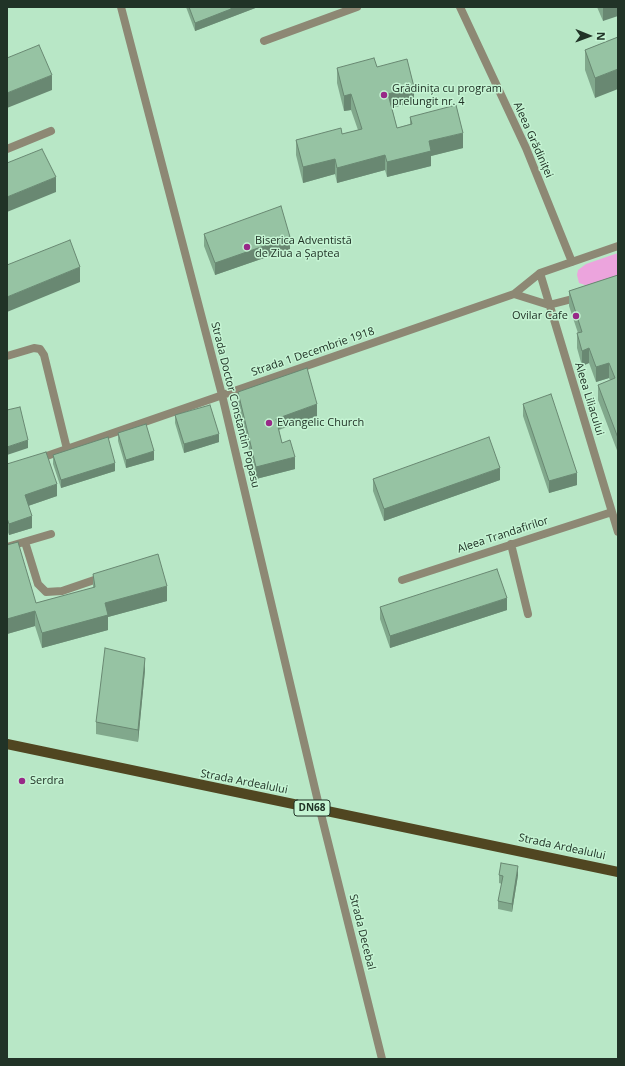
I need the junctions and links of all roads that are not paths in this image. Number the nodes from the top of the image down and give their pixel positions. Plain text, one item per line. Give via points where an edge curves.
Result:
1 (121, 7) edge
2 (357, 7) edge
3 (460, 7) edge
4 (264, 41) dead end
5 (51, 131) dead end
6 (7, 149) edge
7 (618, 246) edge
8 (572, 262) junction
9 (540, 273) junction
10 (591, 293) edge
11 (514, 294) junction
12 (549, 305) junction
13 (7, 356) edge
14 (222, 395) junction
15 (67, 449) junction
16 (30, 462) edge
17 (612, 512) junction
18 (618, 532) edge
19 (51, 534) dead end
20 (25, 542) junction
21 (511, 544) junction
22 (7, 547) edge
23 (112, 574) edge
24 (402, 580) dead end
25 (528, 614) dead end
26 (7, 744) edge
27 (320, 810) junction
28 (618, 872) edge
29 (382, 1059) edge

1 - 14 street, Strada Doctor Constantin Popasu
2 - 4 street
3 - 8 street, Aleea Grădiniței via 526,148
5 - 6 street
7 - 8 street, Strada 1 Decembrie 1918
8 - 9 street, Strada 1 Decembrie 1918
9 - 11 street, Strada 1 Decembrie 1918
9 - 12 street, Aleea Liliacului
10 - 12 street
11 - 12 street
11 - 14 street, Strada 1 Decembrie 1918
12 - 17 street, Aleea Liliacului
13 - 15 street via 34,348 40,349 44,354
14 - 15 street, Strada 1 Decembrie 1918
14 - 27 street, Strada Doctor Constantin Popasu
15 - 16 street, Strada 1 Decembrie 1918
17 - 18 street, Aleea Liliacului
17 - 21 street, Aleea Trandafirilor
19 - 20 street
20 - 22 street
20 - 23 street via 38,584 46,592 62,591
21 - 24 street, Aleea Trandafirilor
21 - 25 street
26 - 27 main road, Strada Ardealului / DN68
27 - 28 main road, Strada Ardealului / DN68
27 - 29 street, Strada Decebal

